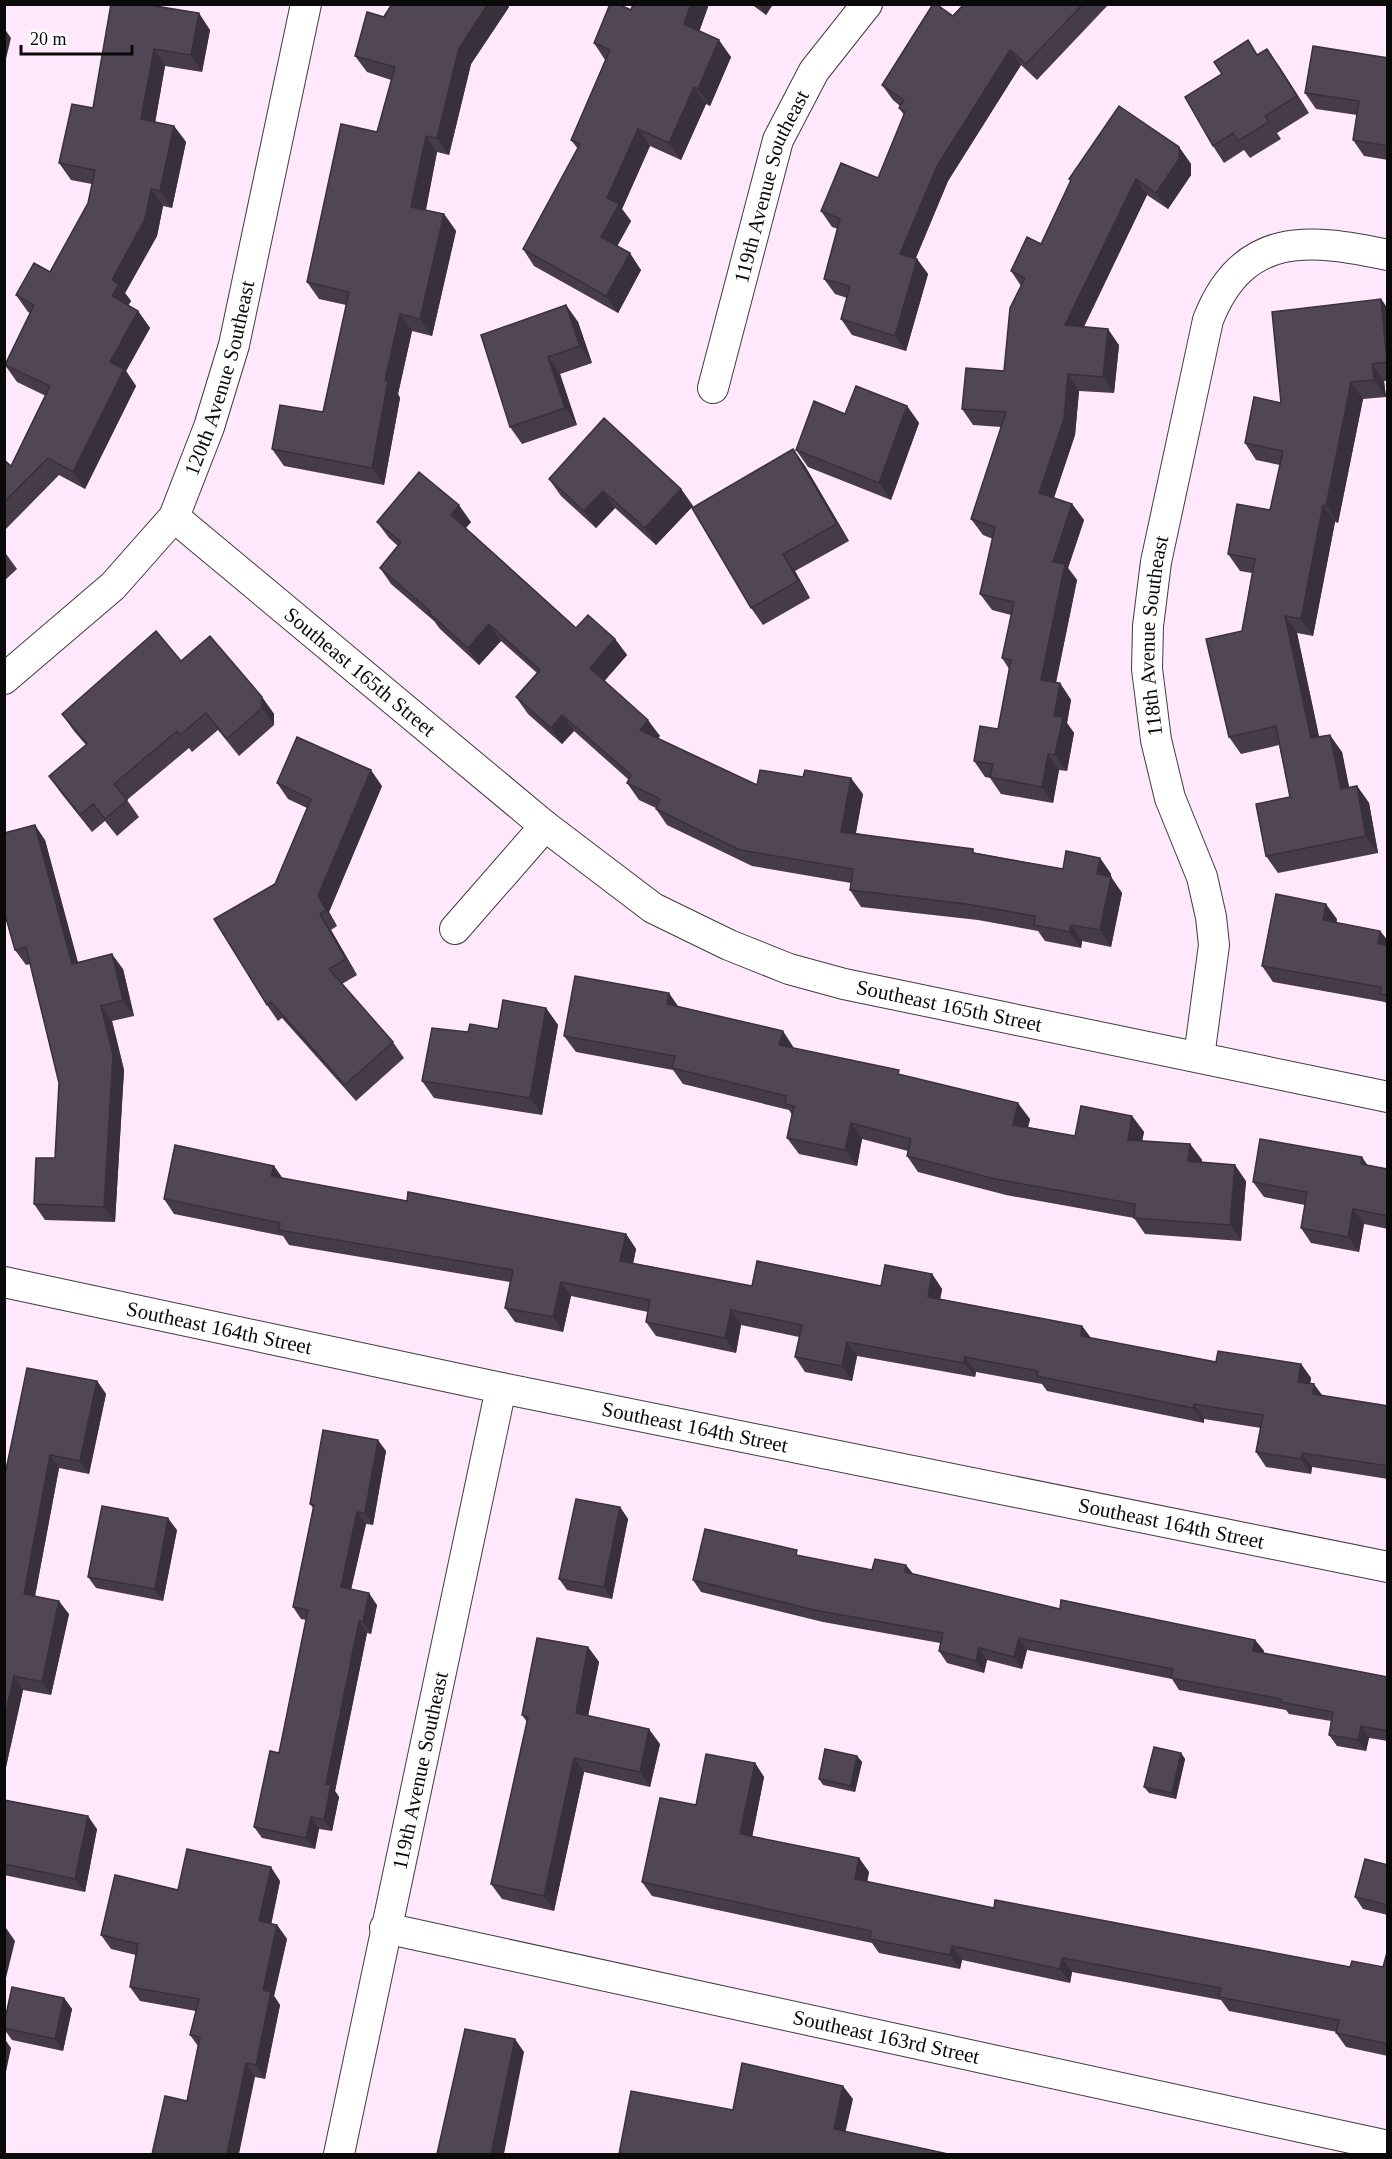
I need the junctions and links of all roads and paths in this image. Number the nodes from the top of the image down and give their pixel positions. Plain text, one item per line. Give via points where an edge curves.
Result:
1 (306, 4) edge
2 (867, 4) edge
3 (1388, 255) edge
4 (712, 388) dead end
5 (174, 517) junction
6 (4, 679) edge
7 (545, 826) junction
8 (455, 929) dead end
9 (1199, 1057) junction
10 (1388, 1097) edge
11 (4, 1282) edge
12 (501, 1388) junction
13 (1388, 1567) edge
14 (385, 1928) junction
15 (1388, 2146) edge
16 (339, 2154) edge

1 - 5 street, 120th Avenue Southeast via 234,345 209,427
2 - 4 street, 119th Avenue Southeast via 814,71 778,140
3 - 9 street, 118th Avenue Southeast via 1337,244 1306,243 1276,248 1250,261 1222,288 1208,320 1156,562 1147,669 1156,740 1170,798 1202,877 1212,917 1214,945
5 - 6 street, 120th Avenue Southeast via 112,586
5 - 7 street, Southeast 165th Street
7 - 8 street
7 - 9 street, Southeast 165th Street via 654,908 789,969 844,984
9 - 10 street, Southeast 165th Street
11 - 12 street, Southeast 164th Street
12 - 13 street, Southeast 164th Street
12 - 14 street, 119th Avenue Southeast
14 - 15 street, Southeast 163rd Street
14 - 16 street, 119th Avenue Southeast

